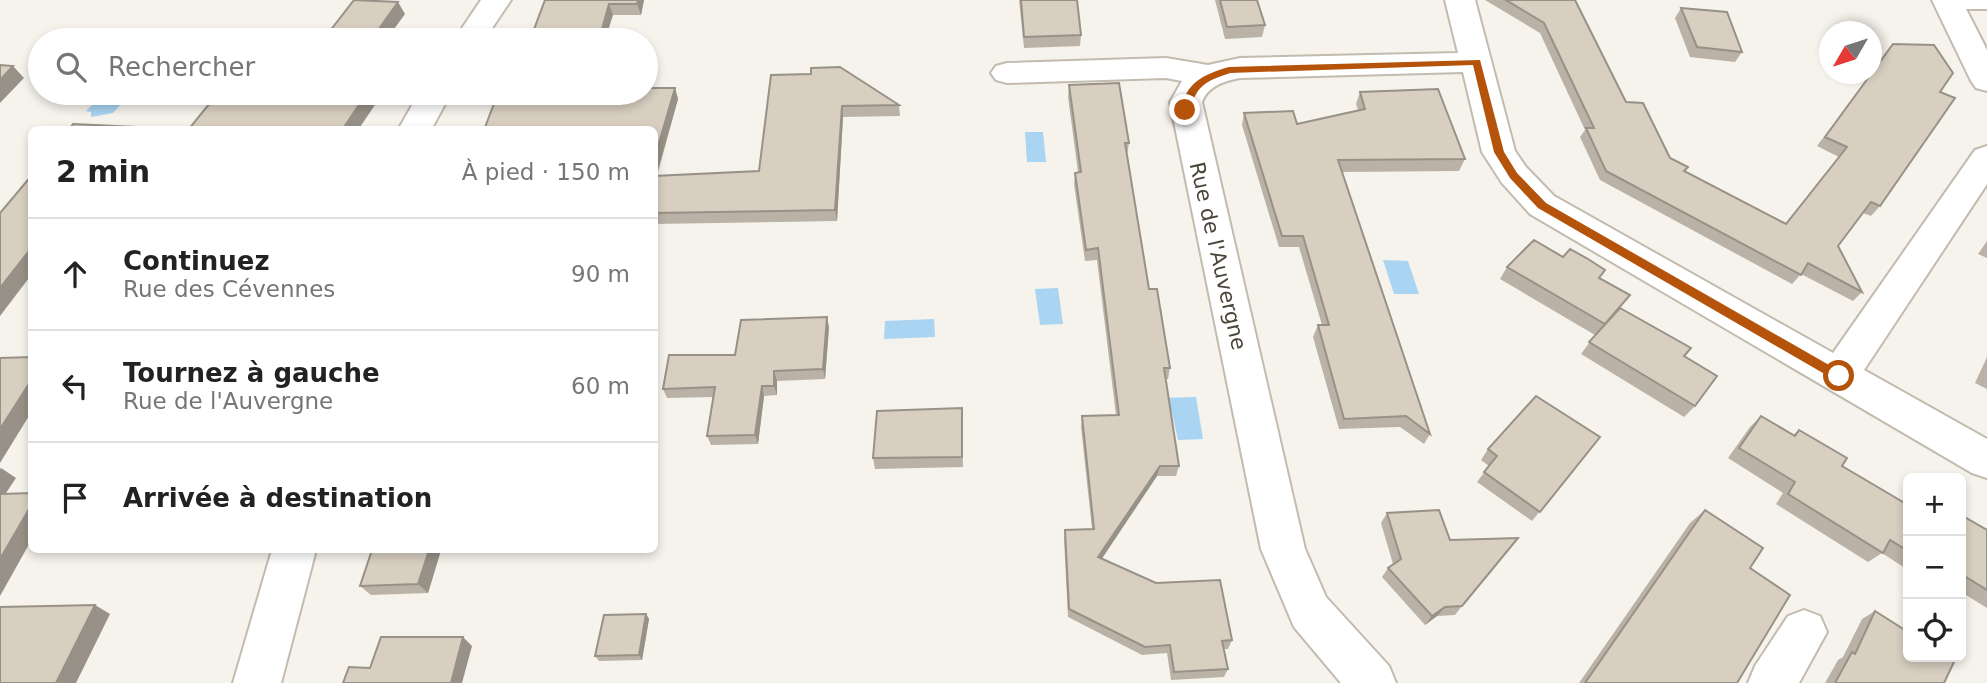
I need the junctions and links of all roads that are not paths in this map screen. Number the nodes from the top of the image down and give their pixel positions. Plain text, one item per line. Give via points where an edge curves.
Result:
1 (496, 0) edge
2 (1460, 0) edge
3 (1947, 0) edge
4 (1963, 0) edge
5 (1987, 0) edge
6 (477, 28) edge
7 (1477, 62) junction
8 (1007, 73) dead end
9 (1211, 76) junction
10 (1987, 81) edge
11 (428, 105) edge
12 (416, 126) edge
13 (1987, 158) edge
14 (1839, 376) junction
15 (1987, 460) edge
16 (292, 553) edge
17 (1804, 632) dead end
18 (257, 683) edge
19 (1372, 683) edge
20 (1772, 683) edge

1 - 6 street
2 - 7 street
3 - 10 street
4 - 5 street
7 - 9 street via 1240,68
7 - 14 street via 1499,152 1542,205
8 - 9 street via 1166,68
9 - 19 street, Rue de l'Auvergne via 1190,92 1185,110 1283,549 1310,612
11 - 12 street
13 - 14 street
14 - 15 street
16 - 18 street
17 - 20 street

